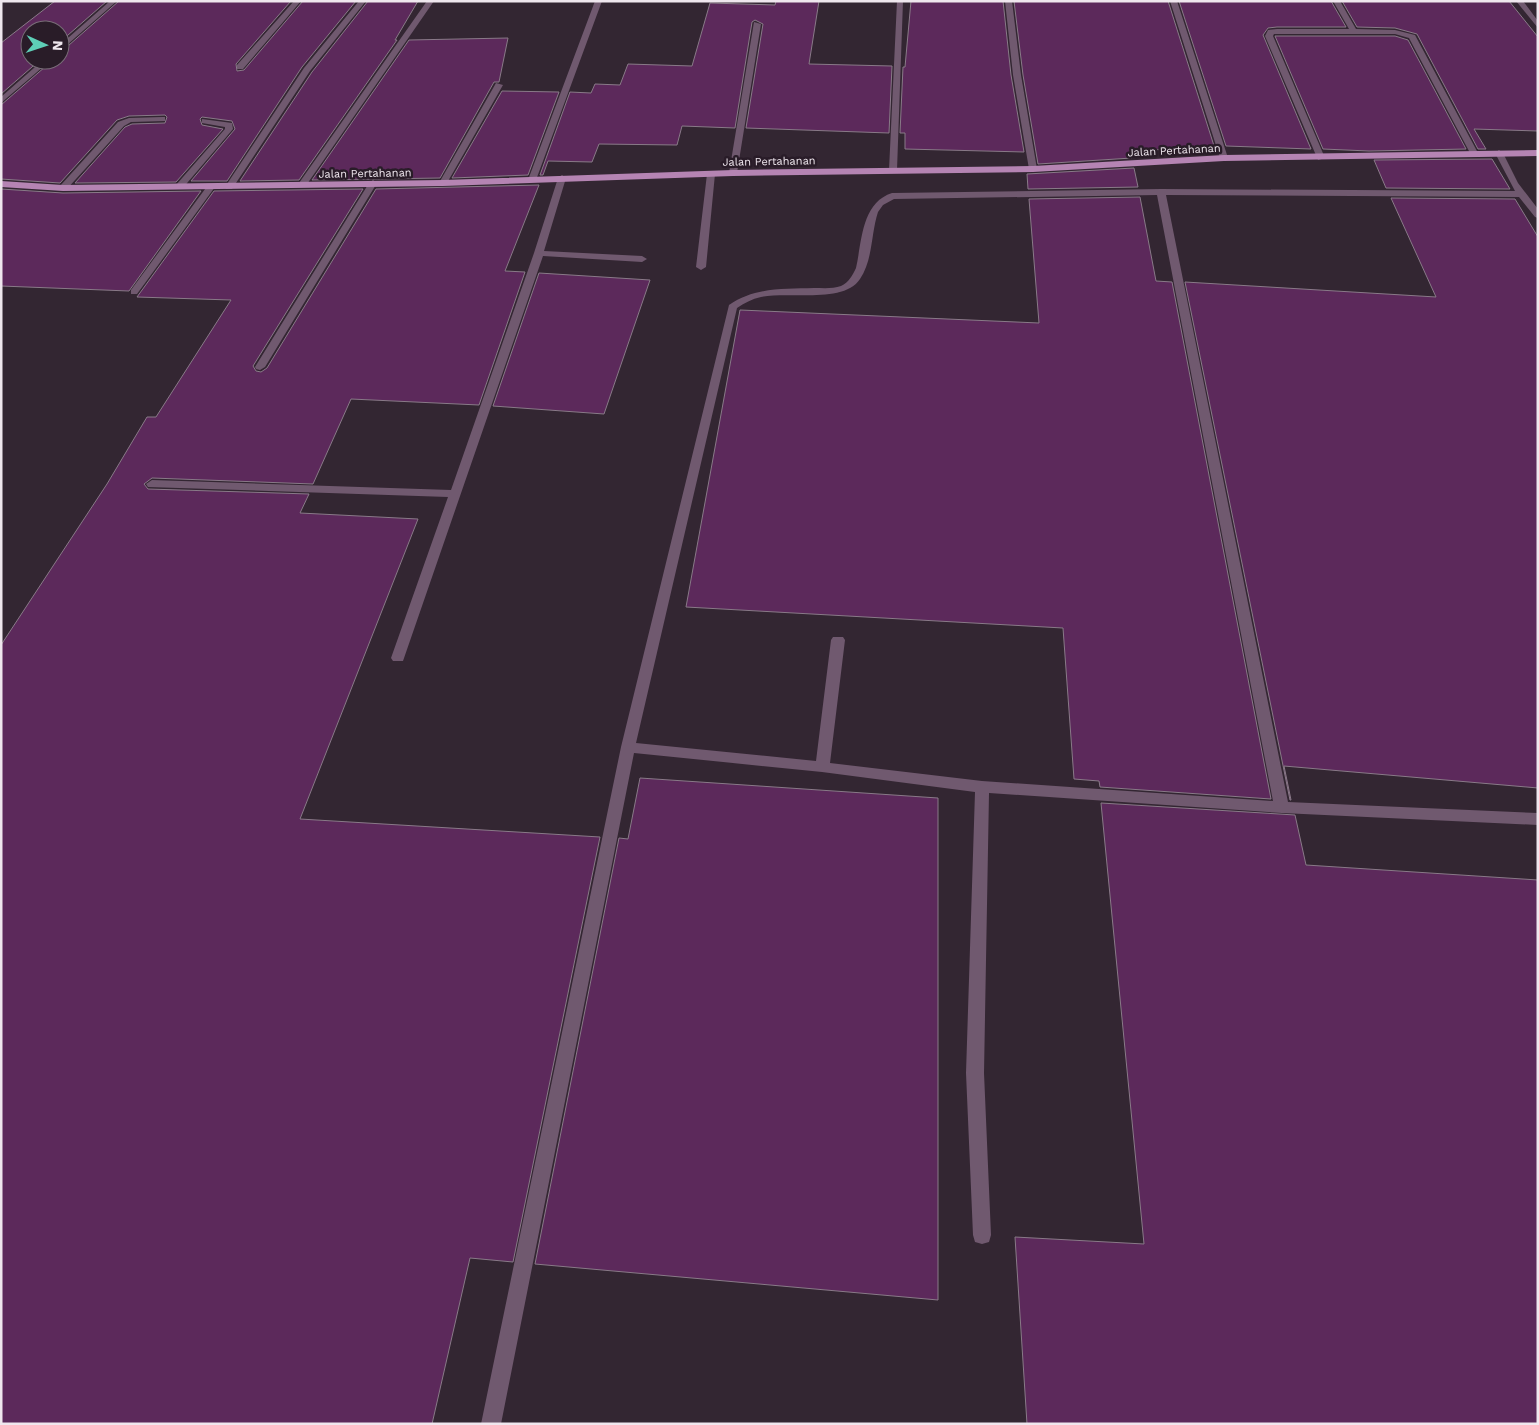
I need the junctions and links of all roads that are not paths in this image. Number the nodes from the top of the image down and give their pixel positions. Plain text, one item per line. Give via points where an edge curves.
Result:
1 (114, 1) edge
2 (298, 1) edge
3 (362, 1) edge
4 (431, 1) edge
5 (599, 1) edge
6 (900, 1) edge
7 (1008, 1) edge
8 (1173, 1) edge
9 (1336, 1) edge
10 (1519, 1) edge
11 (757, 24) dead end
12 (1538, 26) edge
13 (1353, 31) junction
14 (70, 40) edge
15 (240, 68) dead end
16 (36, 70) edge
17 (499, 85) dead end
18 (1, 101) edge
19 (162, 119) dead end
20 (205, 122) dead end
21 (1474, 153) junction
22 (1499, 153) junction
23 (1538, 153) edge
24 (1224, 158) junction
25 (1321, 158) junction
26 (1033, 168) junction
27 (893, 170) junction
28 (733, 173) junction
29 (711, 174) junction
30 (562, 178) junction
31 (532, 180) junction
32 (373, 183) junction
33 (443, 183) junction
34 (1, 184) edge
35 (302, 185) junction
36 (179, 187) junction
37 (211, 187) junction
38 (229, 187) junction
39 (63, 188) junction
40 (1160, 192) junction
41 (1522, 194) junction
42 (1538, 215) edge
43 (539, 253) junction
44 (642, 259) dead end
45 (702, 267) dead end
46 (134, 292) dead end
47 (260, 368) dead end
48 (152, 484) dead end
49 (456, 494) junction
50 (838, 640) dead end
51 (398, 658) dead end
52 (628, 747) junction
53 (822, 767) junction
54 (982, 786) junction
55 (1282, 807) junction
56 (1538, 819) edge
57 (982, 1235) dead end
58 (491, 1424) edge

1 - 14 street
2 - 15 street
3 - 38 street via 307,70
4 - 35 street
5 - 31 street
6 - 27 street
7 - 26 street
8 - 24 street
9 - 13 street
10 - 12 street
11 - 28 street
13 - 21 street via 1394,32 1412,38
13 - 25 street via 1271,32
16 - 18 street
17 - 33 street
19 - 39 street via 129,120 121,124
20 - 36 street via 224,123 229,125 229,130
21 - 22 main road, Jalan Pertahanan
21 - 25 main road, Jalan Pertahanan
22 - 23 main road, Jalan Pertahanan
22 - 41 street
24 - 25 main road, Jalan Pertahanan
24 - 26 main road, Jalan Pertahanan
26 - 27 main road, Jalan Pertahanan
27 - 28 main road, Jalan Pertahanan
28 - 29 main road, Jalan Pertahanan
29 - 30 main road, Jalan Pertahanan
29 - 45 street
30 - 31 main road, Jalan Pertahanan
30 - 43 lane
31 - 33 main road, Jalan Pertahanan
32 - 33 main road, Jalan Pertahanan
32 - 35 main road, Jalan Pertahanan
32 - 47 street
34 - 39 main road, Jalan Pertahanan
35 - 38 main road, Jalan Pertahanan
36 - 37 main road, Jalan Pertahanan
36 - 39 main road, Jalan Pertahanan
37 - 38 main road, Jalan Pertahanan
37 - 46 street
40 - 41 street
40 - 52 street via 892,196 878,205 857,278 850,286 759,294 742,299 732,307
40 - 55 street
41 - 42 street
43 - 44 street
43 - 49 lane
48 - 49 street
49 - 51 street
50 - 53 street
52 - 53 street
52 - 58 street
53 - 54 street
54 - 55 street
54 - 57 street via 974,1073
55 - 56 street

